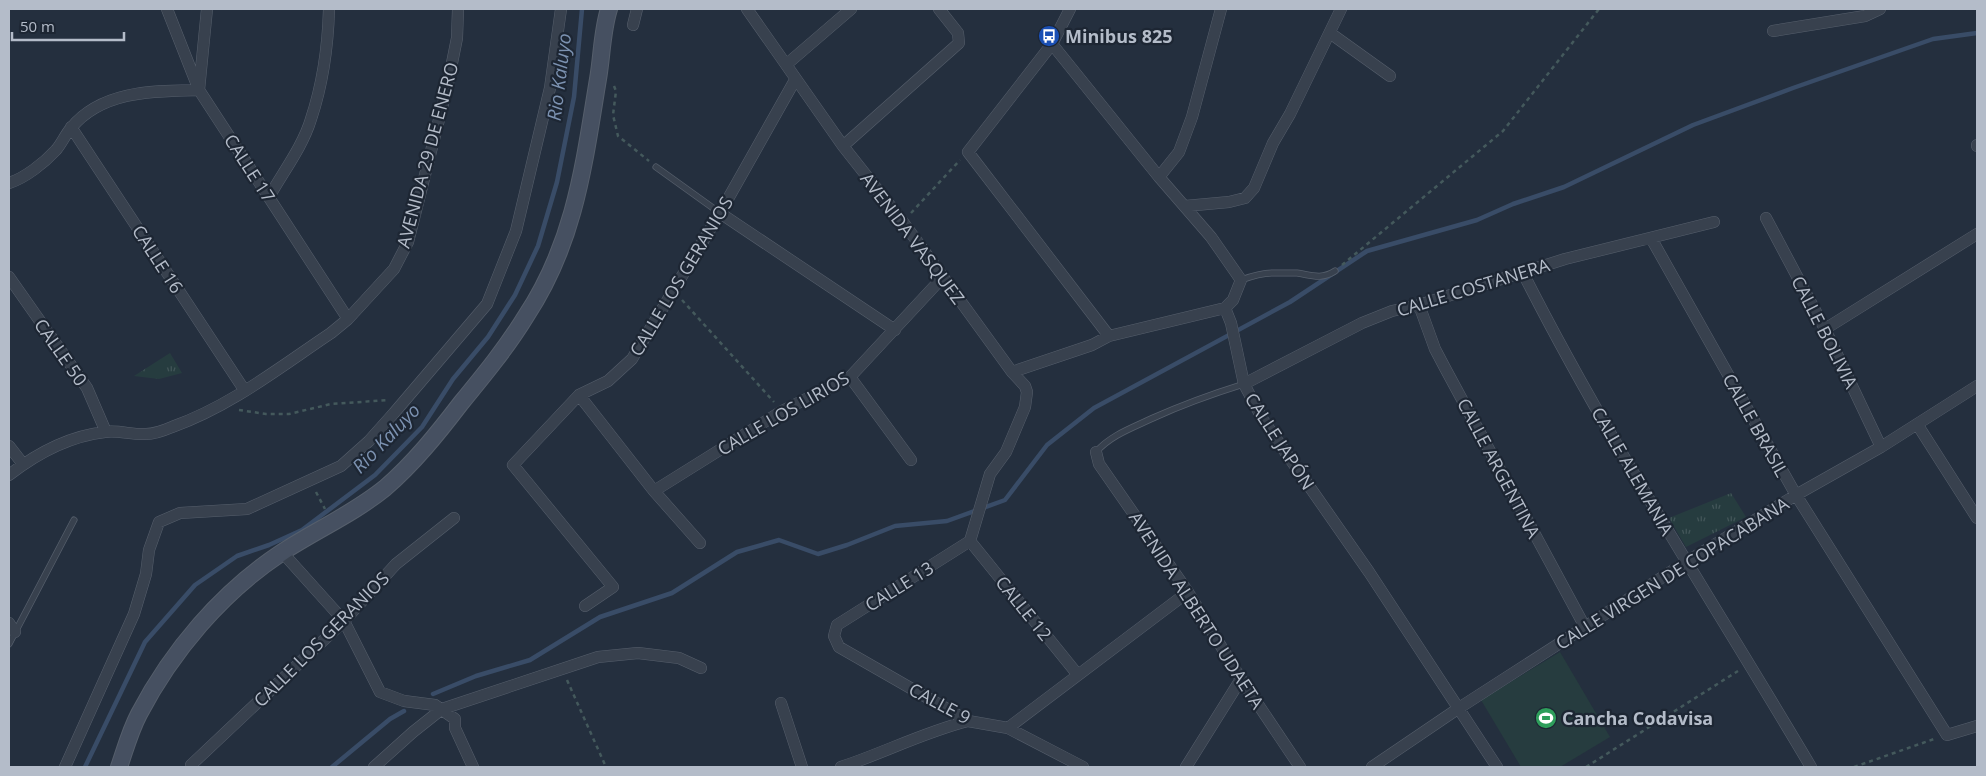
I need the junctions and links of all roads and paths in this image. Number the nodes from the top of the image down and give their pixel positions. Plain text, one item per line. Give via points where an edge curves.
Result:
1 (167, 9) edge
2 (207, 9) edge
3 (329, 9) edge
4 (458, 9) edge
5 (560, 9) edge
6 (609, 9) edge
7 (637, 9) edge
8 (747, 9) edge
9 (851, 9) edge
10 (939, 9) edge
11 (1070, 9) edge
12 (1222, 9) edge
13 (1341, 9) edge
14 (1599, 9) edge
15 (1880, 9) edge
16 (633, 25) dead end
17 (1773, 31) dead end
18 (1330, 32) junction
19 (1052, 44) junction
20 (787, 64) junction
21 (1390, 76) dead end
22 (795, 80) junction
23 (612, 83) dead end
24 (199, 90) junction
25 (71, 127) junction
26 (843, 146) junction
27 (968, 152) junction
28 (656, 167) joint
29 (1159, 177) junction
30 (9, 183) edge
31 (268, 197) junction
32 (1185, 206) junction
33 (720, 212) junction
34 (1766, 218) dead end
35 (903, 222) junction
36 (1714, 222) dead end
37 (1977, 234) edge
38 (1651, 238) junction
39 (1335, 271) joint
40 (1523, 273) junction
41 (9, 277) edge
42 (942, 278) junction
43 (1241, 280) junction
44 (672, 290) junction
45 (1419, 305) junction
46 (1225, 308) junction
47 (348, 319) junction
48 (1825, 329) junction
49 (895, 330) junction
50 (1109, 336) junction
51 (1012, 372) junction
52 (850, 376) junction
53 (1244, 379) junction
54 (1977, 386) edge
55 (245, 391) junction
56 (579, 395) junction
57 (405, 400) junction
58 (222, 406) junction
59 (782, 411) junction
60 (1917, 424) junction
61 (106, 432) junction
62 (9, 446) edge
63 (1881, 447) junction
64 (1096, 452) joint
65 (910, 460) dead end
66 (22, 464) junction
67 (9, 475) edge
68 (654, 491) junction
69 (1796, 495) junction
70 (454, 518) dead end
71 (1977, 518) edge
72 (74, 520) dead end
73 (970, 540) junction
74 (700, 543) dead end
75 (282, 552) junction
76 (1686, 562) junction
77 (1188, 592) junction
78 (585, 606) dead end
79 (344, 621) junction
80 (12, 627) edge
81 (1585, 627) junction
82 (834, 636) joint
83 (9, 644) edge
84 (1750, 664) junction
85 (701, 668) dead end
86 (562, 669) junction
87 (1078, 675) junction
88 (1241, 679) junction
89 (782, 703) dead end
90 (438, 707) junction
91 (1459, 708) junction
92 (968, 721) junction
93 (1977, 726) edge
94 (1008, 728) junction
95 (1947, 735) junction
96 (191, 765) dead end
97 (65, 767) edge
98 (119, 767) edge
99 (374, 767) edge
100 (473, 767) edge
101 (606, 767) edge
102 (802, 767) edge
103 (841, 767) edge
104 (1083, 767) edge
105 (1186, 767) edge
106 (1300, 767) edge
107 (1372, 767) edge
108 (1497, 767) edge
109 (1586, 767) edge
110 (1811, 767) edge
111 (1854, 767) edge

1 - 24 street, CALLE 17
2 - 24 street
3 - 31 street via 328,48 311,120
4 - 47 street, AVENIDA 29 DE ENERO via 457,38 447,88 408,242 394,269
5 - 57 street via 550,88 516,231 498,277 487,304
6 - 75 main road via 576,203 556,261 526,316 440,429 386,487 352,513
7 - 16 street
8 - 20 street, AVENIDA VASQUEZ
9 - 20 street
10 - 26 street via 958,33 959,43
11 - 19 street
12 - 29 street via 1179,152
13 - 18 street
14 - 39 path via 1503,131
15 - 17 street via 1865,16
18 - 21 street
18 - 32 street via 1273,143 1254,188 1245,198 1230,202
19 - 27 street
19 - 29 street
20 - 22 street, AVENIDA VASQUEZ
22 - 26 street, AVENIDA VASQUEZ
22 - 33 street, CALLE LOS GERANIOS
23 - 28 path via 616,91 613,115 618,136
24 - 25 street via 153,91 121,97 103,104
24 - 31 street, CALLE 17
25 - 30 street via 56,150 43,162
25 - 55 street, CALLE 16
26 - 35 street, AVENIDA VASQUEZ
27 - 35 path
27 - 50 street
28 - 33 lane
29 - 32 street
31 - 47 street, CALLE 17
32 - 43 street
33 - 44 street, CALLE LOS GERANIOS
33 - 49 street
34 - 48 street, CALLE BOLIVIA
35 - 42 street, AVENIDA VASQUEZ
36 - 38 street, CALLE COSTANERA
37 - 48 street
38 - 40 street, CALLE COSTANERA
38 - 69 street, CALLE BRASIL
39 - 43 lane via 1328,276 1274,273
40 - 45 street, CALLE COSTANERA
40 - 76 street, CALLE ALEMANIA via 1554,335
41 - 61 street, CALLE 50 via 87,388
42 - 49 street, CALLE LOS LIRIOS
42 - 51 street, AVENIDA VASQUEZ
43 - 46 street via 1233,300
44 - 56 street, CALLE LOS GERANIOS via 632,359 608,381
44 - 59 path
45 - 53 street, CALLE COSTANERA via 1362,322
45 - 81 street, CALLE ARGENTINA via 1442,362
46 - 50 street
46 - 53 street, CALLE JAPÓN via 1232,323
47 - 55 street, AVENIDA 29 DE ENERO
48 - 63 street, CALLE BOLIVIA
49 - 52 street, CALLE LOS LIRIOS
50 - 51 street via 1092,345
51 - 73 street, AVENIDA VASQUEZ via 1025,386 1026,407 1006,452 990,474
52 - 59 street, CALLE LOS LIRIOS
52 - 65 street
53 - 64 lane via 1119,434
53 - 91 street, CALLE JAPÓN via 1263,420
54 - 60 street, CALLE VIRGEN DE COPACABANA
55 - 58 street, AVENIDA 29 DE ENERO
56 - 68 street
56 - 78 street, CALLE LOS GERANIOS via 513,465 613,587
57 - 58 path via 332,404 289,414 266,414
57 - 97 street via 341,466 310,482 247,509 180,513 159,522 134,614
58 - 61 street, AVENIDA 29 DE ENERO via 172,428 147,434
59 - 68 street, CALLE LOS LIRIOS
60 - 63 street, CALLE VIRGEN DE COPACABANA
60 - 71 street
61 - 66 street, AVENIDA 29 DE ENERO via 74,439
62 - 66 street
63 - 69 street, CALLE VIRGEN DE COPACABANA
64 - 77 street, AVENIDA ALBERTO UDAETA via 1099,464
66 - 67 street, AVENIDA 29 DE ENERO
68 - 74 street
69 - 76 street, CALLE VIRGEN DE COPACABANA
69 - 95 street, CALLE BRASIL
70 - 79 street, CALLE LOS GERANIOS via 396,564
72 - 80 lane
73 - 82 street, CALLE 13 via 837,625
73 - 87 street, CALLE 12
75 - 79 street
75 - 98 main road via 249,576 191,635 166,668 138,716
76 - 81 street, CALLE VIRGEN DE COPACABANA
76 - 84 street, CALLE ALEMANIA
77 - 87 street
77 - 88 street, AVENIDA ALBERTO UDAETA
79 - 90 street via 380,692 404,701
79 - 96 street, CALLE LOS GERANIOS
80 - 83 lane
81 - 91 street, CALLE VIRGEN DE COPACABANA
82 - 92 street, CALLE 9 via 839,647
84 - 109 path
84 - 110 street, CALLE ALEMANIA
85 - 86 street via 679,658 638,653 598,657
86 - 90 street
86 - 101 path
87 - 94 street
88 - 105 street
88 - 106 street, AVENIDA ALBERTO UDAETA
89 - 102 street
90 - 99 street
90 - 100 street via 455,719 455,728
91 - 107 street, CALLE VIRGEN DE COPACABANA
91 - 108 street, CALLE JAPÓN
92 - 94 street, CALLE 9
92 - 103 street via 940,728
93 - 95 street
94 - 104 street, CALLE 9
95 - 111 path

